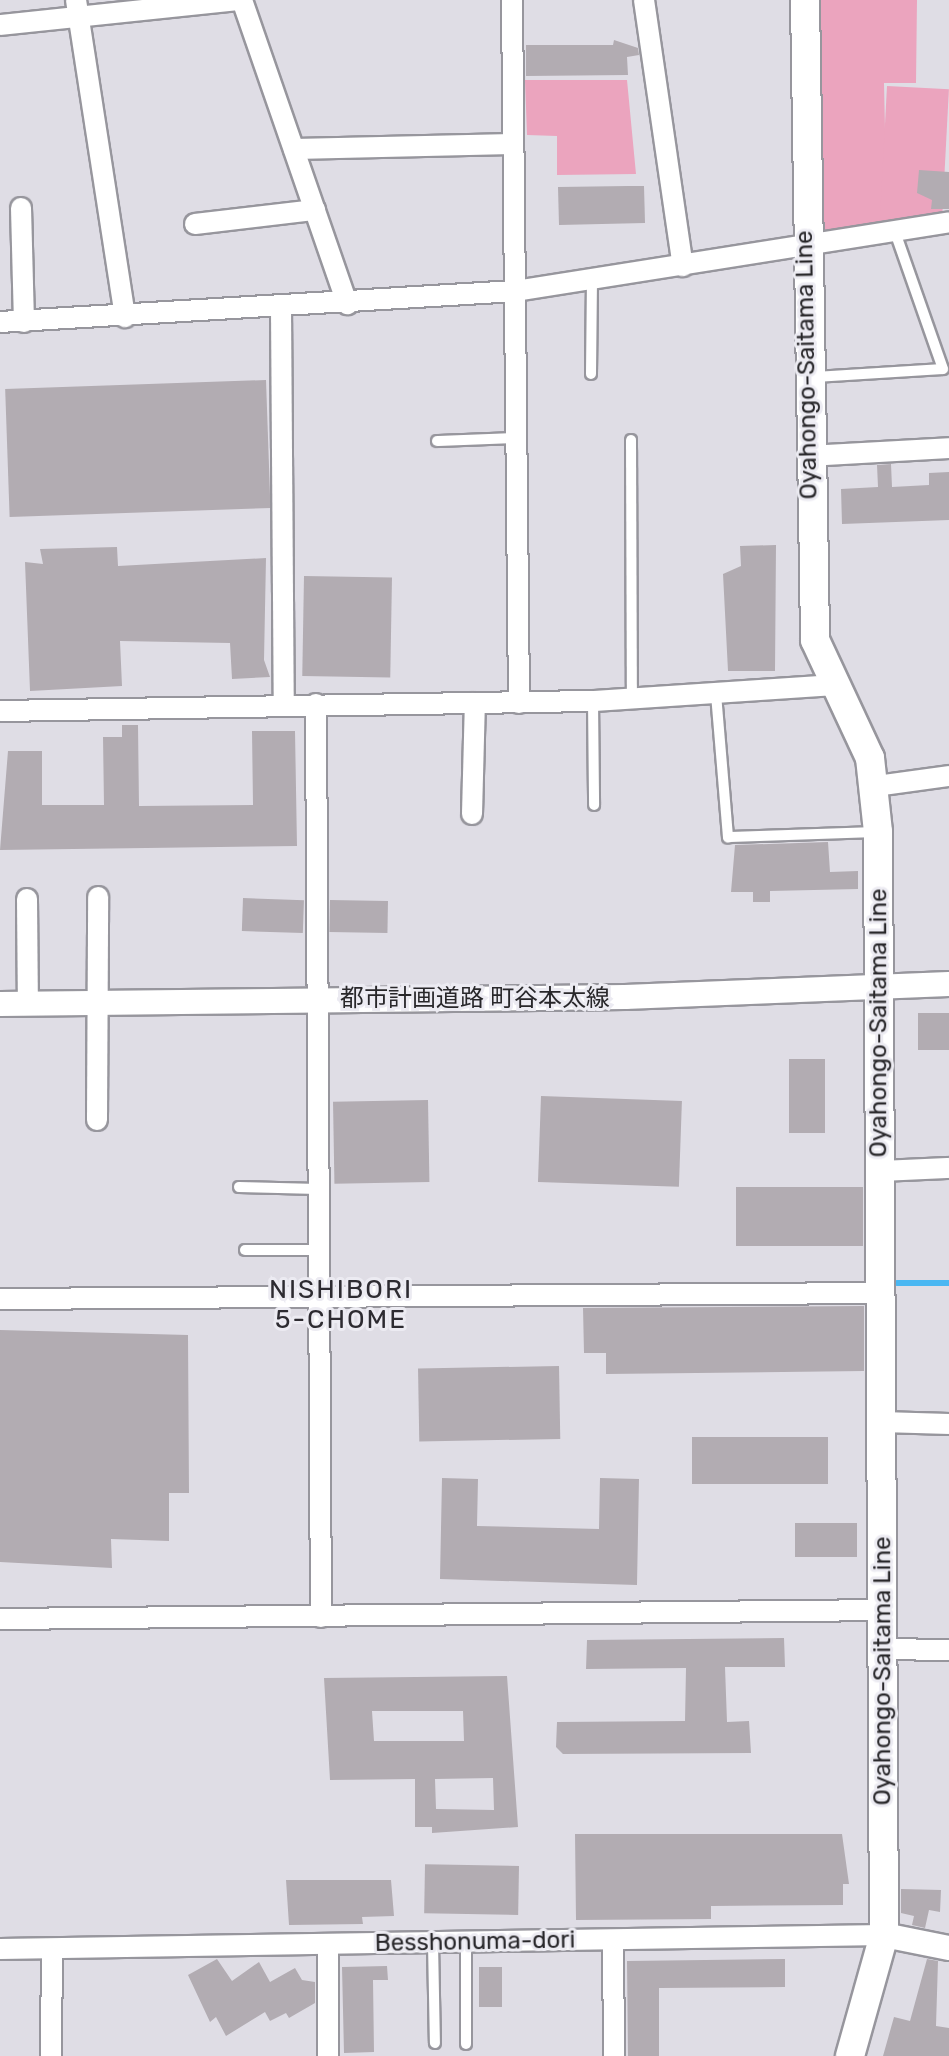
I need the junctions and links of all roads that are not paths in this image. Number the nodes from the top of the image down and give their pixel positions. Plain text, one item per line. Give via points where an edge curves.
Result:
1 (240, 0) edge
2 (512, 0) edge
3 (644, 0) edge
4 (805, 0) edge
5 (77, 8) edge
6 (0, 25) edge
7 (513, 144) junction
8 (294, 149) junction
9 (21, 208) dead end
10 (315, 210) junction
11 (949, 222) edge
12 (195, 224) dead end
13 (894, 228) junction
14 (805, 243) junction
15 (683, 266) junction
16 (592, 281) junction
17 (515, 291) junction
18 (347, 304) junction
19 (281, 309) junction
20 (125, 317) junction
21 (0, 322) edge
22 (24, 322) junction
23 (591, 374) dead end
24 (807, 378) junction
25 (516, 438) junction
26 (631, 440) dead end
27 (437, 441) dead end
28 (949, 448) edge
29 (808, 456) junction
30 (832, 685) junction
31 (716, 694) junction
32 (632, 700) junction
33 (593, 701) junction
34 (475, 703) junction
35 (519, 703) junction
36 (316, 704) junction
37 (284, 705) junction
38 (0, 711) edge
39 (949, 776) edge
40 (876, 786) junction
41 (594, 805) dead end
42 (472, 814) dead end
43 (878, 832) junction
44 (98, 897) dead end
45 (27, 899) dead end
46 (949, 984) edge
47 (879, 992) junction
48 (316, 1000) junction
49 (98, 1003) junction
50 (0, 1004) edge
51 (28, 1004) junction
52 (97, 1120) dead end
53 (949, 1168) edge
54 (880, 1171) junction
55 (239, 1187) dead end
56 (318, 1189) junction
57 (245, 1250) dead end
58 (319, 1250) junction
59 (880, 1293) junction
60 (0, 1299) edge
61 (319, 1299) junction
62 (883, 1422) junction
63 (949, 1424) edge
64 (883, 1610) junction
65 (321, 1617) junction
66 (0, 1619) edge
67 (884, 1649) junction
68 (949, 1650) edge
69 (884, 1935) junction
70 (613, 1940) junction
71 (466, 1942) junction
72 (433, 1943) junction
73 (328, 1944) junction
74 (949, 1948) edge
75 (0, 1949) edge
76 (52, 1949) junction
77 (435, 2043) dead end
78 (466, 2044) dead end
79 (51, 2056) edge
80 (328, 2056) edge
81 (614, 2056) edge
82 (850, 2056) edge

1 - 5 street
1 - 8 street
2 - 7 street
3 - 15 street
4 - 14 main road, Oyahongo-Saitama Line
5 - 6 street
5 - 20 street
7 - 8 street
7 - 17 street
8 - 10 street
9 - 22 street
10 - 12 street
10 - 18 street
11 - 13 street
13 - 14 street
13 - 24 lane via 943,369
14 - 15 street
14 - 24 main road, Oyahongo-Saitama Line
15 - 16 street
16 - 17 street
16 - 23 lane
17 - 18 street
17 - 25 street
18 - 19 street
19 - 20 street
19 - 37 street
20 - 22 street
21 - 22 street
24 - 29 main road, Oyahongo-Saitama Line
25 - 27 lane
25 - 35 street
26 - 32 lane
28 - 29 street
29 - 30 main road, Oyahongo-Saitama Line via 815,640
30 - 31 street
30 - 40 main road, Oyahongo-Saitama Line via 870,758
31 - 32 street
31 - 43 lane via 728,837
32 - 33 street
33 - 35 street
33 - 41 lane
34 - 35 street
34 - 36 street
34 - 42 street
36 - 37 street
36 - 48 street
37 - 38 street
39 - 40 street
40 - 43 main road, Oyahongo-Saitama Line
43 - 47 main road, Oyahongo-Saitama Line
44 - 49 street
45 - 51 street
46 - 47 street, 都市計画道路 町谷本太線
47 - 48 street, 都市計画道路 町谷本太線
47 - 54 main road, Oyahongo-Saitama Line
48 - 49 street, 都市計画道路 町谷本太線
48 - 56 street
49 - 51 street, 都市計画道路 町谷本太線
49 - 52 street
50 - 51 street, 都市計画道路 町谷本太線
53 - 54 street
54 - 59 main road, Oyahongo-Saitama Line
55 - 56 lane
56 - 58 street
57 - 58 lane
58 - 61 street
59 - 61 street
59 - 62 main road, Oyahongo-Saitama Line
60 - 61 street
61 - 65 street
62 - 63 street
62 - 64 main road, Oyahongo-Saitama Line
64 - 65 street
64 - 67 main road, Oyahongo-Saitama Line
65 - 66 street
67 - 68 street
67 - 69 main road, Oyahongo-Saitama Line
69 - 70 street, Besshonuma-dori
69 - 74 street, Besshonuma-dori
69 - 82 main road, Oyahongo-Saitama Line
70 - 71 street, Besshonuma-dori
70 - 81 street
71 - 72 street, Besshonuma-dori
71 - 78 lane
72 - 73 street, Besshonuma-dori
72 - 77 lane
73 - 76 street, Besshonuma-dori
73 - 80 street
75 - 76 street, Besshonuma-dori
76 - 79 street

